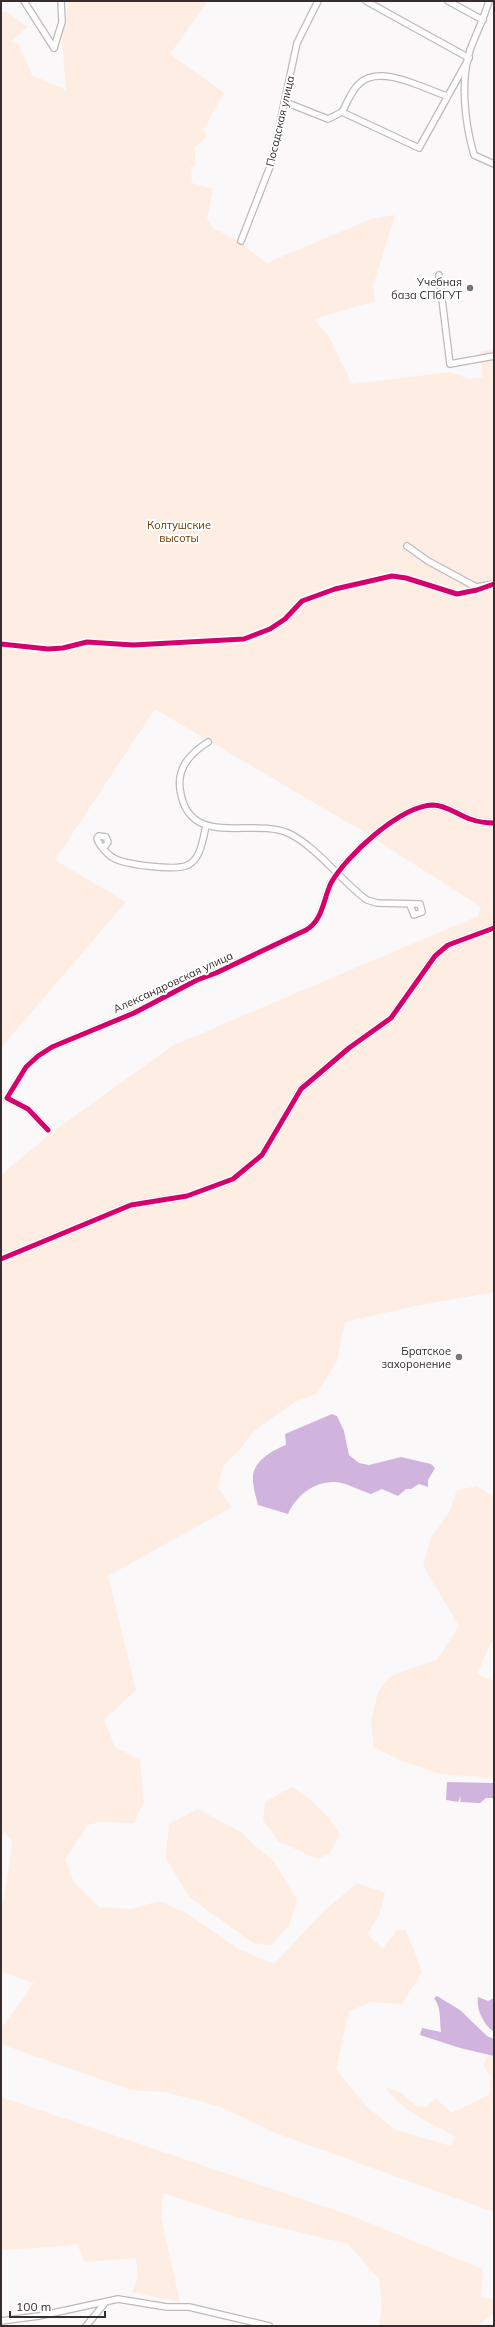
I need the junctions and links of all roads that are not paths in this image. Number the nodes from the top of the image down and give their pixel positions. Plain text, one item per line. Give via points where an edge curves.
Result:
1 (24, 1) edge
2 (61, 1) edge
3 (318, 1) edge
4 (366, 1) edge
5 (448, 1) edge
6 (490, 1) edge
7 (483, 20) junction
8 (469, 58) junction
9 (448, 96) junction
10 (285, 102) junction
11 (342, 112) junction
12 (494, 164) edge
13 (241, 241) dead end
14 (439, 275) dead end
15 (494, 356) edge
16 (407, 546) dead end
17 (494, 584) edge
18 (208, 742) dead end
19 (494, 823) edge
20 (206, 826) junction
21 (104, 848) dead end
22 (336, 874) junction
23 (410, 905) dead end
24 (494, 928) edge
25 (48, 1130) dead end
26 (1, 1259) edge
27 (105, 2303) junction
28 (1, 2321) edge
29 (86, 2326) edge
30 (268, 2326) edge

1 - 2 street via 54,48 62,22
3 - 10 street, Посадская улица via 297,43
4 - 8 street
5 - 7 street
6 - 7 street
7 - 8 street
8 - 9 street
8 - 12 street via 465,78 468,136 474,155
9 - 11 street via 395,77 370,76 359,83
9 - 11 street via 419,148
10 - 11 street via 328,119
10 - 13 street, Посадская улица via 271,164
14 - 15 street via 450,364
16 - 17 street via 428,561 476,587
18 - 20 street via 191,753 183,768 179,786 186,810
19 - 22 street, Александровская улица via 470,820 433,805 417,809 372,838
20 - 21 street via 197,856 188,866 178,868 125,863 112,857
20 - 22 street via 266,829 288,833 302,841
22 - 23 street via 367,900
22 - 25 street, Александровская улица via 315,925 197,980 134,1013 52,1047 38,1056 26,1067 7,1098 28,1109
24 - 26 street via 448,946 435,956 391,1018 349,1048 301,1089 262,1155 233,1179 187,1196 131,1205
27 - 28 street via 86,2304 40,2316
27 - 29 street
27 - 30 street via 118,2299 167,2308 188,2307

